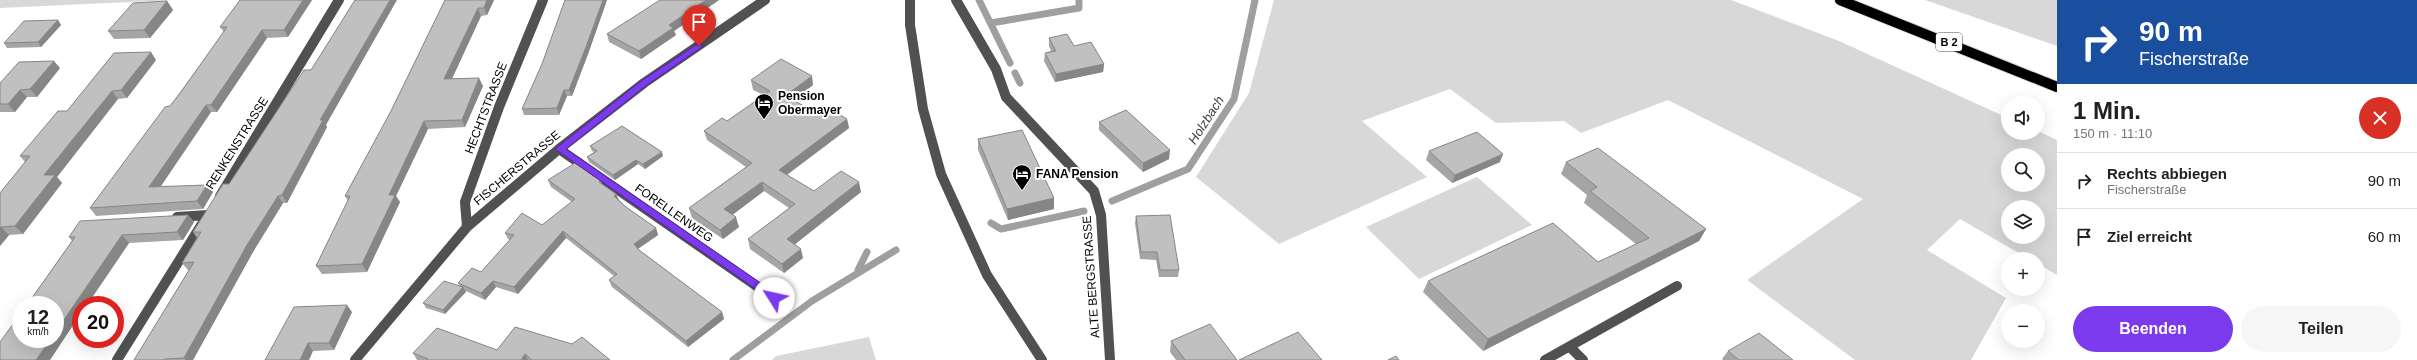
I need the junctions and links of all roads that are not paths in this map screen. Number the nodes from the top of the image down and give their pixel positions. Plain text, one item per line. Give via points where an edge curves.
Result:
1 (339, 0) edge
2 (543, 0) edge
3 (764, 0) edge
4 (910, 0) edge
5 (956, 0) edge
6 (1840, 0) edge
7 (2057, 87) edge
8 (560, 149) junction
9 (208, 215) junction
10 (169, 218) edge
11 (466, 227) junction
12 (1676, 286) dead end
13 (774, 298) dead end
14 (1570, 347) junction
15 (117, 360) edge
16 (354, 360) edge
17 (1042, 360) edge
18 (1110, 360) edge
19 (1545, 360) edge
20 (1583, 360) edge

1 - 9 street, RENKENSTRASSE
2 - 11 street, HECHTSTRASSE via 498,107 465,202
3 - 8 street, FISCHERSTRASSE via 644,83
4 - 17 street via 910,25 923,109 941,174 987,275
5 - 18 street, ALTE BERGSTRASSE via 996,69 1006,97 1094,191 1101,215
6 - 7 main road, B 2
8 - 11 street, FISCHERSTRASSE
8 - 13 street, FORELLENWEG
9 - 10 street
9 - 15 street, RENKENSTRASSE
11 - 16 street, FISCHERSTRASSE
12 - 14 street
14 - 19 street
14 - 20 street

